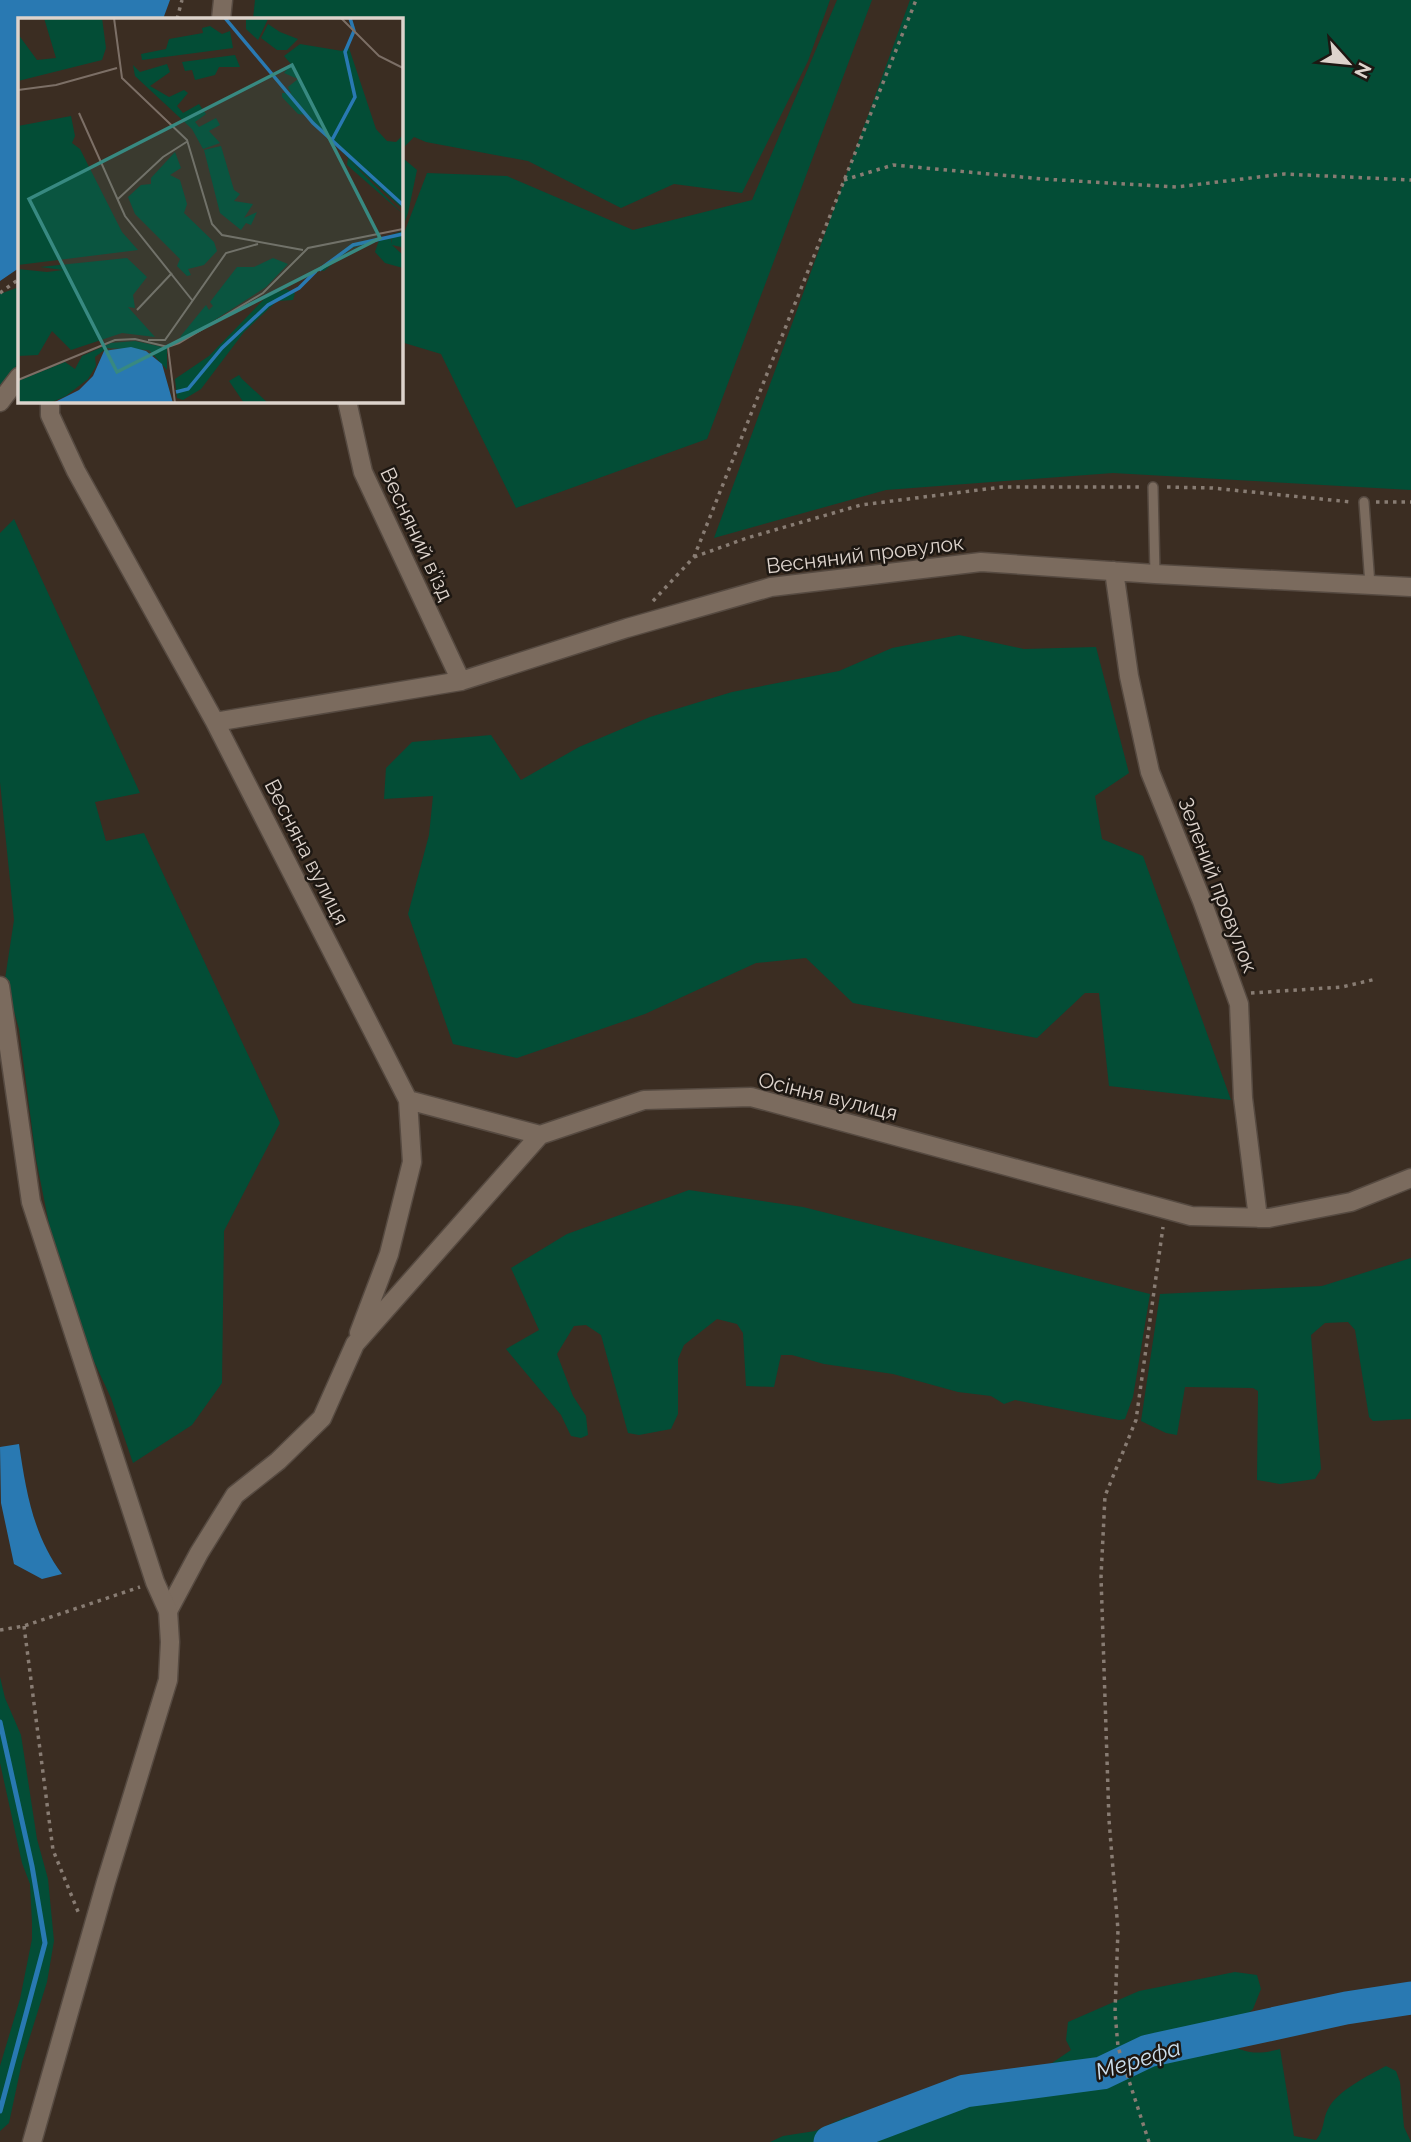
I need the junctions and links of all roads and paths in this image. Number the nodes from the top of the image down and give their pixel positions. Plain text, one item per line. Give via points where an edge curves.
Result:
1 (182, 0) edge
2 (223, 0) edge
3 (916, 0) edge
4 (177, 18) edge
5 (221, 18) edge
6 (844, 180) junction
7 (1411, 180) edge
8 (18, 280) edge
9 (0, 293) edge
10 (18, 378) edge
11 (0, 402) edge
12 (50, 402) edge
13 (347, 402) edge
14 (1153, 487) junction
15 (1364, 502) junction
16 (1411, 502) edge
17 (694, 557) junction
18 (1114, 571) junction
19 (1154, 574) junction
20 (1370, 584) junction
21 (1411, 587) edge
22 (652, 601) dead end
23 (461, 681) junction
24 (215, 722) junction
25 (1376, 979) dead end
26 (0, 986) edge
27 (1235, 993) junction
28 (408, 1100) junction
29 (540, 1135) junction
30 (1411, 1178) edge
31 (1166, 1209) junction
32 (1258, 1218) junction
33 (355, 1344) junction
34 (155, 1582) junction
35 (168, 1611) junction
36 (24, 1626) junction
37 (0, 1630) edge
38 (89, 1940) junction
39 (32, 2142) edge
40 (1149, 2142) edge

1 - 4 path
2 - 5 street
3 - 6 path
6 - 7 path via 893,165 1176,187 1284,174
6 - 17 path
8 - 9 path
10 - 11 street
12 - 24 street, Весняна вулиця via 50,415 75,471
13 - 23 street, Весняний в’їзд via 363,472
14 - 15 path
14 - 17 path via 1002,487 861,505
14 - 19 lane
15 - 16 path
15 - 20 lane
17 - 22 path
18 - 19 street, Весняний провулок
18 - 23 street, Весняний провулок via 981,562 771,587
18 - 27 street, Зелений провулок via 1129,676 1150,772
19 - 20 street, Весняний провулок
20 - 21 street, Весняний провулок
23 - 24 street, Весняний провулок
24 - 28 street, Весняна вулиця
25 - 27 path via 1342,987
26 - 34 street via 31,1202
27 - 32 street, Зелений провулок
28 - 29 street
28 - 33 street, Весняна вулиця via 412,1162 389,1254
29 - 31 street, Осіння вулиця via 644,1100 751,1097
29 - 33 street, Осіння вулиця
30 - 32 street, Осіння вулиця via 1351,1202
31 - 32 street, Осіння вулиця via 1191,1216
31 - 40 path via 1136,1420 1105,1496 1101,1577 1109,1820 1118,1930 1115,2012 1118,2047
33 - 35 street, Осіння вулиця via 322,1418 234,1495
34 - 35 street
34 - 36 path
35 - 38 street via 168,1680
36 - 37 path
36 - 38 path via 53,1850
38 - 39 street

